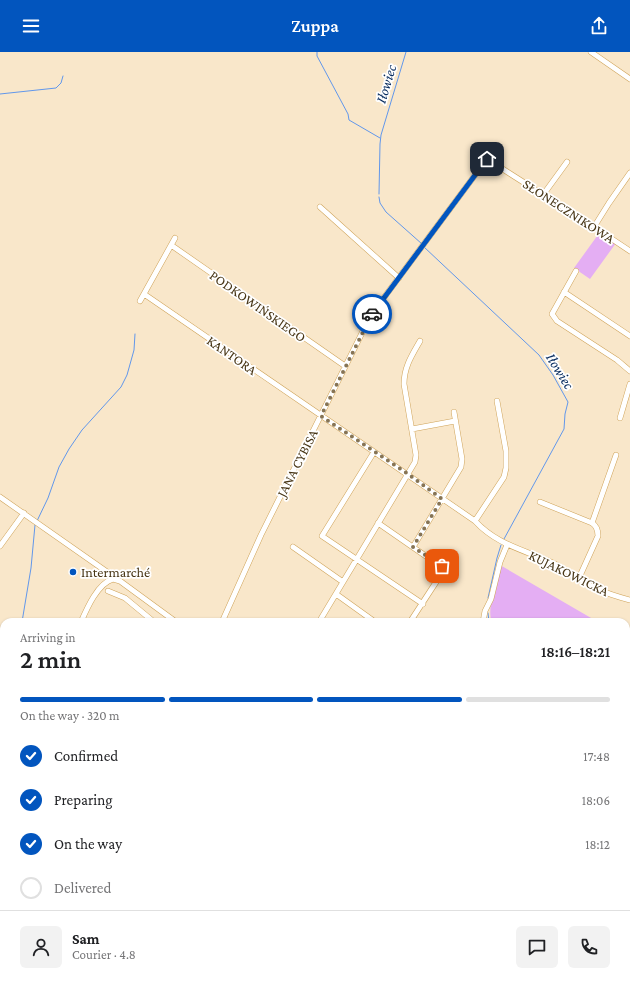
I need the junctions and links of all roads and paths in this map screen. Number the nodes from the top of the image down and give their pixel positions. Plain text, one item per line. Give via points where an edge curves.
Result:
1 (591, 52) edge
2 (630, 79) edge
3 (487, 159) joint
4 (567, 162) dead end
5 (630, 173) edge
6 (543, 195) junction
7 (320, 207) dead end
8 (594, 227) junction
9 (175, 238) dead end
10 (171, 245) junction
11 (630, 251) edge
12 (576, 271) dead end
13 (399, 278) junction
14 (564, 292) junction
15 (144, 294) junction
16 (140, 301) dead end
17 (630, 336) edge
18 (420, 341) dead end
19 (345, 366) junction
20 (630, 371) edge
21 (630, 384) edge
22 (497, 401) dead end
23 (454, 412) dead end
24 (321, 416) junction
25 (620, 418) dead end
26 (455, 421) junction
27 (412, 429) junction
28 (374, 452) junction
29 (616, 455) dead end
30 (408, 474) junction
31 (0, 497) edge
32 (442, 499) junction
33 (540, 502) dead end
34 (24, 513) junction
35 (475, 521) junction
36 (378, 523) junction
37 (592, 523) junction
38 (507, 545) junction
39 (0, 546) edge
40 (293, 547) dead end
41 (413, 547) junction
42 (356, 559) junction
43 (579, 578) junction
44 (113, 579) junction
45 (343, 582) junction
46 (108, 591) dead end
47 (336, 594) junction
48 (630, 600) edge
49 (422, 604) junction
50 (83, 618) edge
51 (149, 618) edge
52 (171, 618) edge
53 (224, 618) edge
54 (324, 618) edge
55 (369, 618) edge
56 (413, 618) edge
57 (484, 618) edge

1 - 2 street
3 - 6 street, SŁONECZNIKOWA
3 - 13 street, JANA CYBISA
4 - 6 street
5 - 8 street
6 - 8 street, SŁONECZNIKOWA
7 - 13 street
8 - 11 street, SŁONECZNIKOWA
9 - 10 street
10 - 15 street
10 - 19 street, PODKOWIŃSKIEGO
12 - 14 street
13 - 19 street, JANA CYBISA via 371,316
14 - 17 street
14 - 20 street via 552,314 557,322 618,360
15 - 16 street
15 - 24 street, KANTORA
18 - 27 street via 404,374
19 - 24 street, JANA CYBISA
21 - 25 street
22 - 35 street via 506,451 506,468 504,477
23 - 26 street
24 - 28 street, KANTORA
24 - 53 street, JANA CYBISA via 261,535
26 - 27 street
26 - 32 street via 462,459 461,468
27 - 30 street via 416,455
28 - 30 street, KANTORA
28 - 42 street via 322,536
29 - 37 street
30 - 32 street, KUJAKOWICKA
30 - 36 street
31 - 34 street
32 - 35 street, KUJAKOWICKA
32 - 41 street
33 - 37 street
34 - 39 street
34 - 44 street via 110,574
35 - 38 street, KUJAKOWICKA
36 - 41 street
36 - 42 street
37 - 43 street via 598,530 598,536
38 - 43 street, KUJAKOWICKA via 554,564
38 - 57 street
40 - 45 street
41 - 49 street via 443,568
42 - 45 street
42 - 49 street
43 - 48 street, KUJAKOWICKA via 595,588
44 - 50 street via 103,584
44 - 52 street via 120,581
45 - 47 street
46 - 51 street via 126,598
47 - 54 street
47 - 55 street
49 - 56 street

